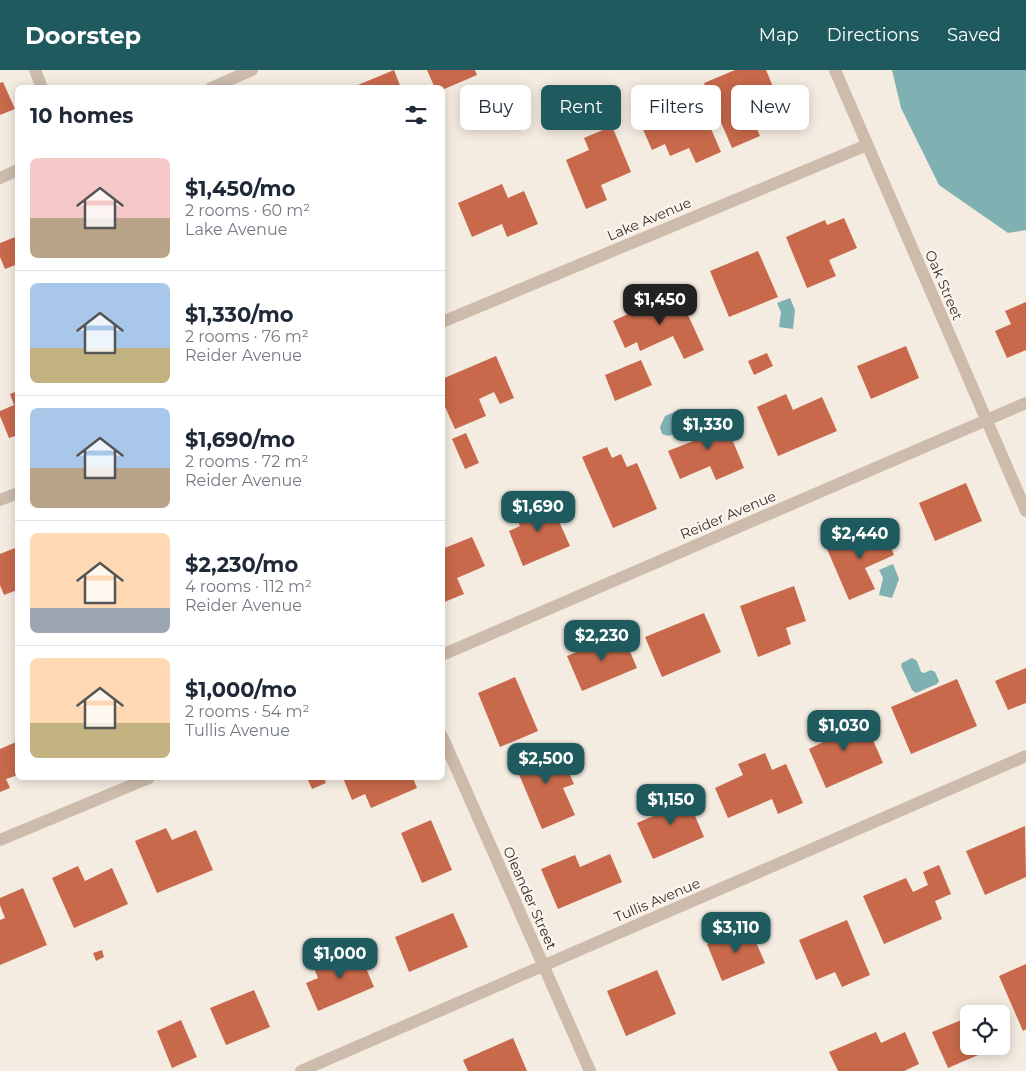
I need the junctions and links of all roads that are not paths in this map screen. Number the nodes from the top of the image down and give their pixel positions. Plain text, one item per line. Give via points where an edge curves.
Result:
1 (35, 70) edge
2 (252, 70) edge
3 (835, 70) edge
4 (41, 85) edge
5 (218, 85) edge
6 (867, 145) junction
7 (15, 171) edge
8 (0, 178) edge
9 (445, 321) edge
10 (1026, 404) edge
11 (986, 421) junction
12 (15, 494) edge
13 (0, 500) edge
14 (1026, 511) edge
15 (445, 654) edge
16 (445, 743) edge
17 (1026, 756) edge
18 (144, 780) edge
19 (0, 840) edge
20 (543, 966) junction
21 (301, 1071) edge
22 (590, 1071) edge

1 - 4 street
2 - 5 street
3 - 6 street, Oak Street
6 - 9 street, Lake Avenue
6 - 11 street, Oak Street
7 - 8 street
10 - 11 street, Reider Avenue
11 - 14 street, Oak Street
11 - 15 street, Reider Avenue
12 - 13 street
16 - 20 street, Oleander Street
17 - 20 street, Tullis Avenue
18 - 19 street
20 - 21 street, Tullis Avenue
20 - 22 street, Oleander Street

